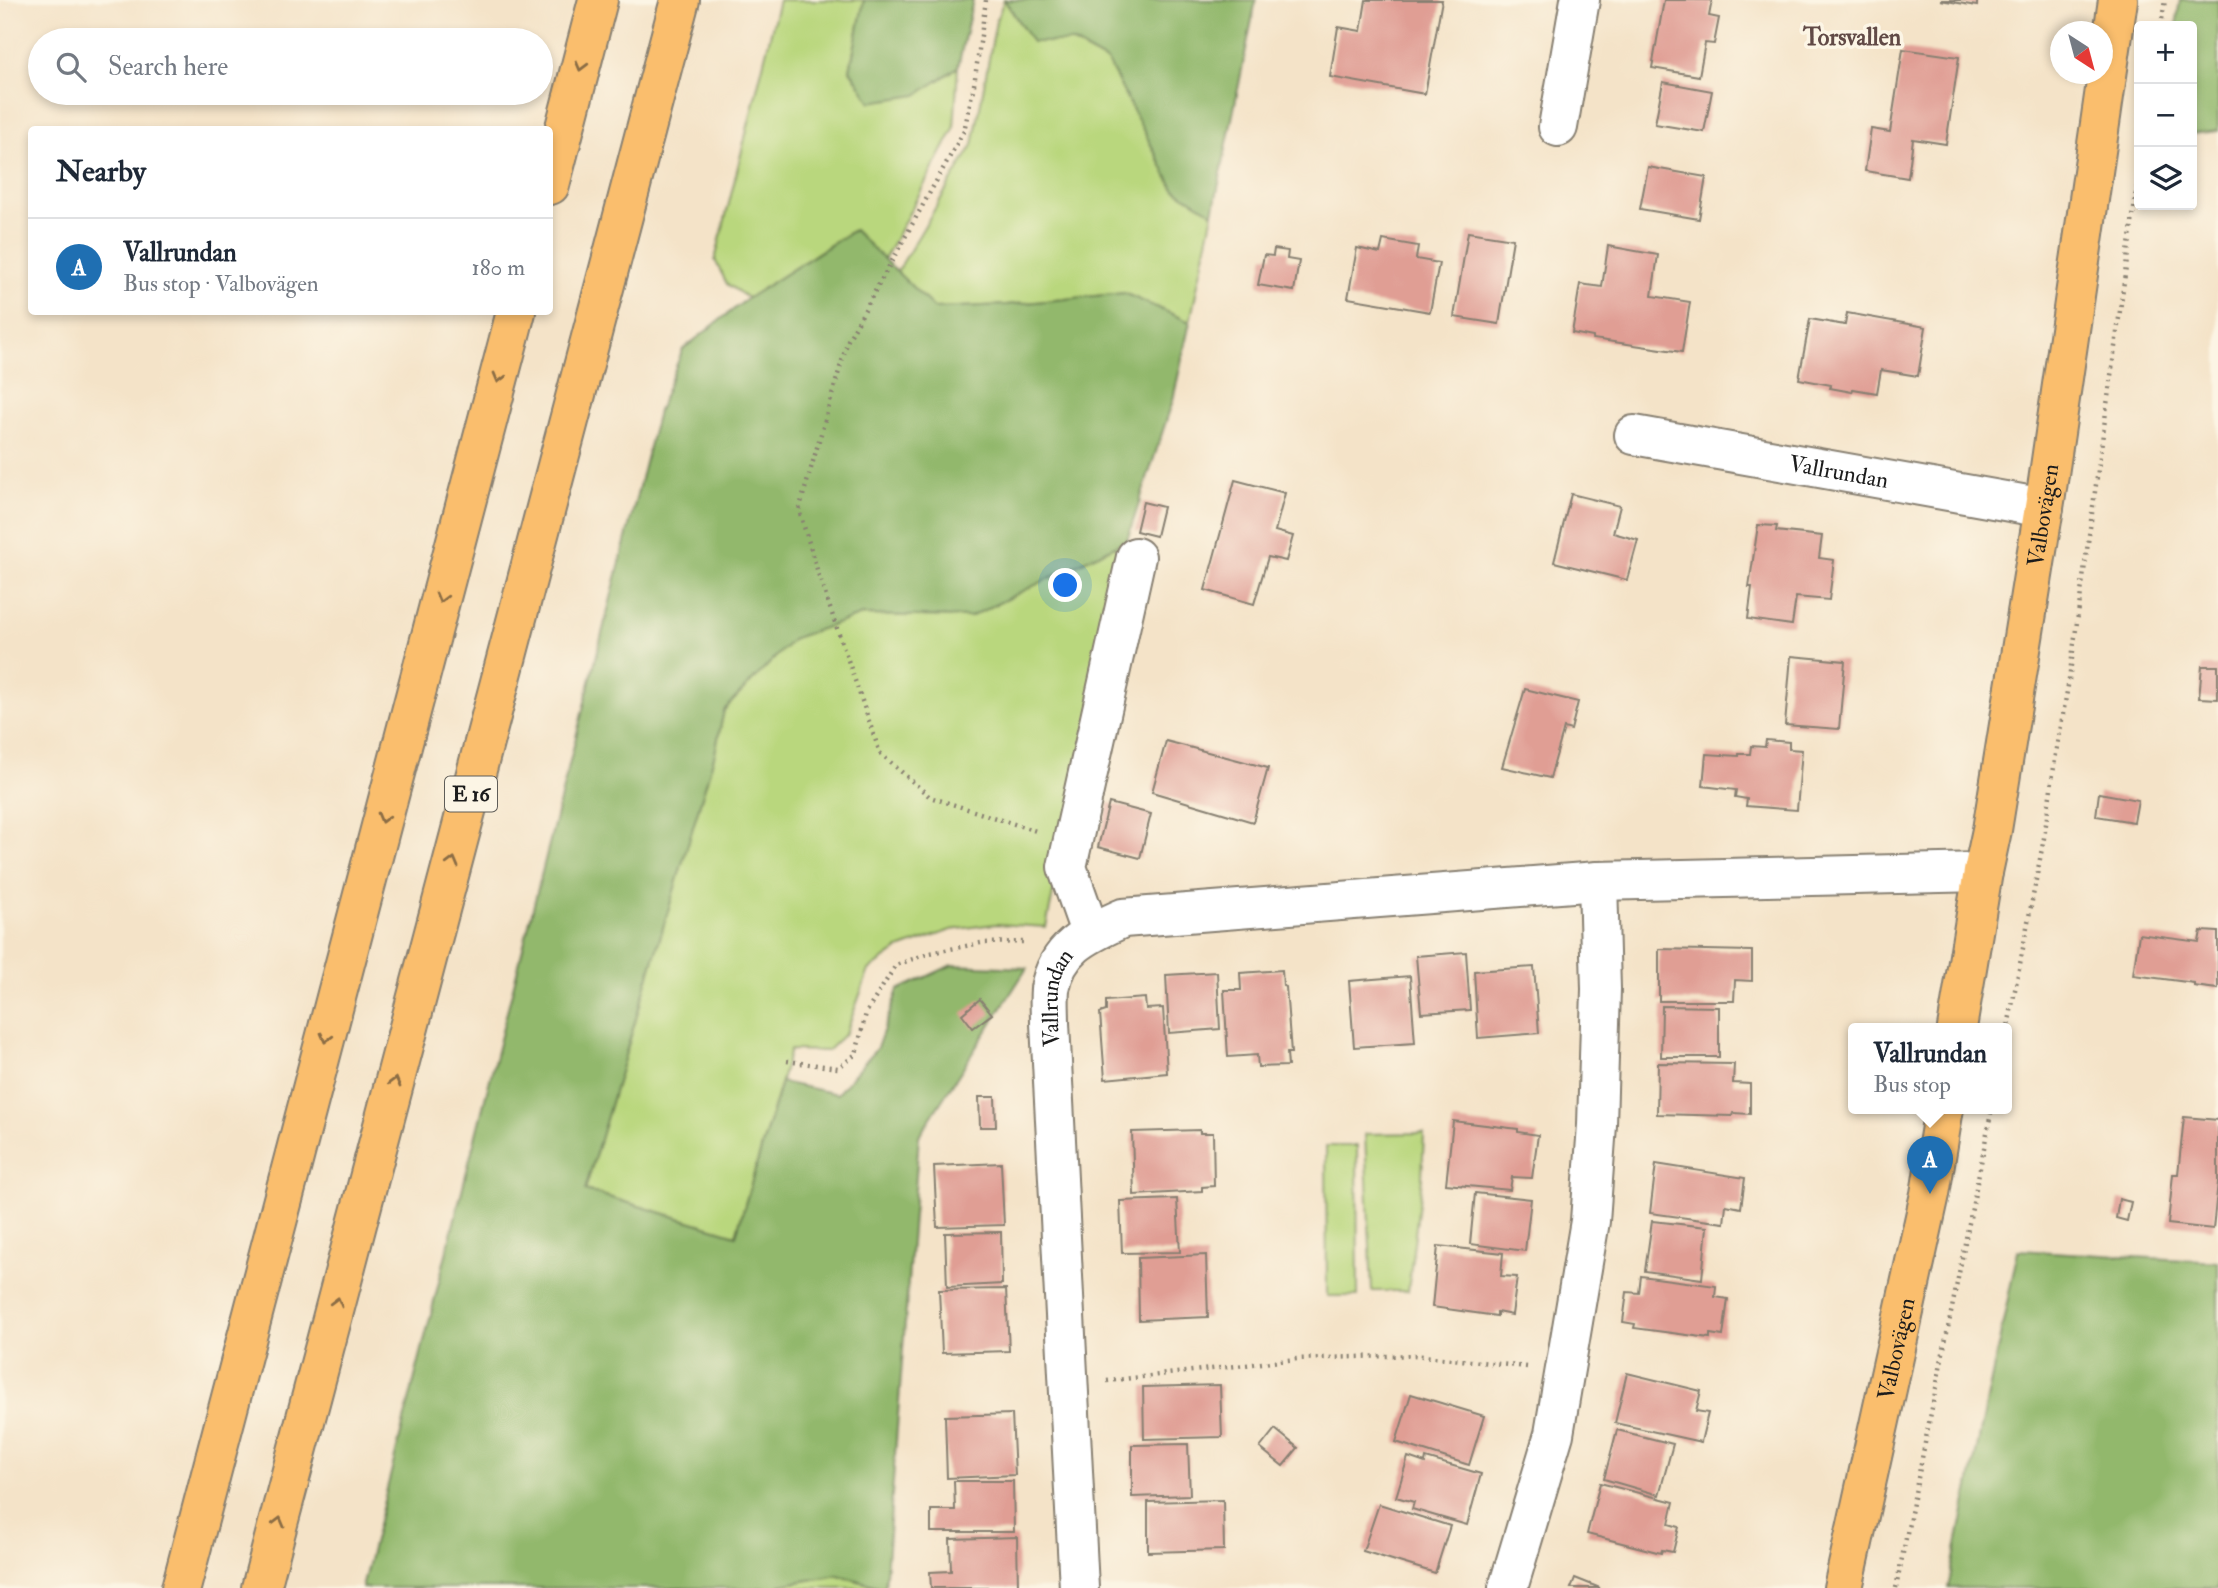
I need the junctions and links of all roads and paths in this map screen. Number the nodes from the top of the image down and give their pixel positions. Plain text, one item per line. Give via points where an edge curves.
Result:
1 (598, 0) edge
2 (680, 0) edge
3 (986, 0) edge
4 (1580, 0) edge
5 (2118, 0) edge
6 (2165, 0) edge
7 (2162, 21) edge
8 (1558, 127) dead end
9 (553, 173) edge
10 (2134, 209) edge
11 (515, 315) edge
12 (1634, 435) dead end
13 (2044, 508) junction
14 (1136, 557) dead end
15 (1071, 843) junction
16 (1983, 872) junction
17 (1598, 881) junction
18 (1084, 936) junction
19 (1958, 1023) edge
20 (2009, 1023) edge
21 (787, 1061) dead end
22 (1943, 1114) edge
23 (1991, 1114) edge
24 (1566, 1371) junction
25 (1069, 1386) junction
26 (181, 1588) edge
27 (261, 1588) edge
28 (1079, 1588) edge
29 (1508, 1588) edge
30 (1843, 1588) edge
31 (1896, 1588) edge

1 -> 9 main road
27 -> 2 main road, E 16
3 - 15 path via 964,131 848,340 799,510 880,753 930,797
4 - 8 street
5 - 13 main road, Valbovägen
6 - 7 path
10 - 20 path via 2069,680
11 -> 26 main road
12 - 13 street, Vallrundan
13 - 16 main road, Valbovägen
14 - 15 street
15 - 18 street via 1067,867
16 - 17 street, Vallrundan
16 - 19 main road, Valbovägen
17 - 18 street, Vallrundan via 1123,918
17 - 24 street via 1597,1125 1590,1221
18 - 21 path via 981,943 896,965 866,1013 856,1054 838,1068
18 - 25 street, Vallrundan via 1066,951 1050,988
22 - 30 main road, Valbovägen via 1930,1194
23 - 31 path
24 - 25 path via 1414,1355 1375,1356 1297,1359
24 - 29 street via 1554,1434
25 - 28 street, Vallrundan

